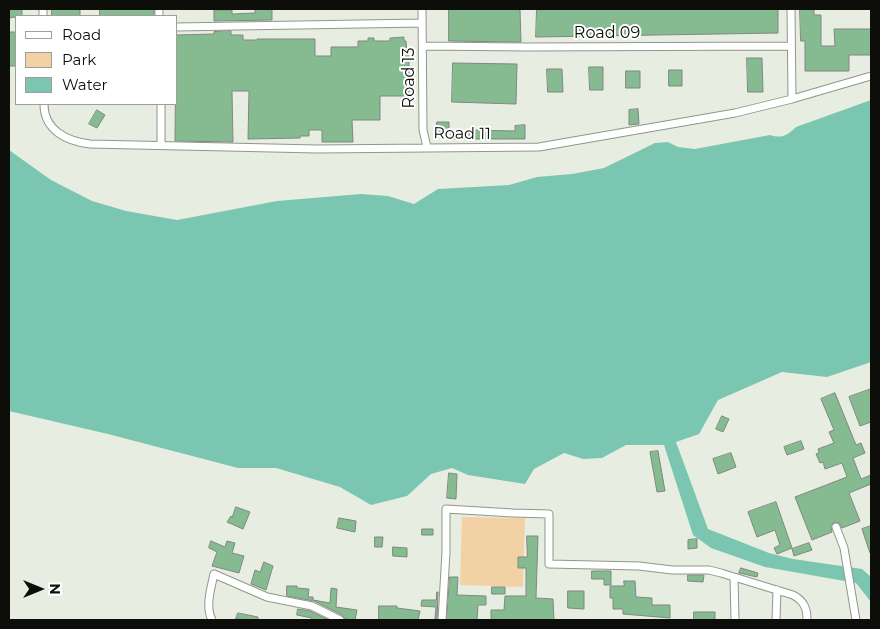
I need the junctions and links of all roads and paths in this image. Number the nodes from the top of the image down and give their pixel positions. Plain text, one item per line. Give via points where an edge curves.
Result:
1 (422, 9) edge
2 (791, 9) edge
3 (422, 23) junction
4 (178, 27) edge
5 (423, 46) junction
6 (791, 46) junction
7 (871, 76) edge
8 (792, 99) junction
9 (44, 105) edge
10 (161, 105) edge
11 (161, 145) junction
12 (427, 147) junction
13 (836, 527) dead end
14 (734, 576) junction
15 (777, 590) junction
16 (212, 620) edge
17 (340, 620) edge
18 (442, 620) edge
19 (735, 620) edge
20 (776, 620) edge
21 (807, 620) edge
22 (856, 620) edge

1 - 3 street, Road 13
2 - 6 street
3 - 4 street
3 - 5 street, Road 13
5 - 6 street, Road 09
5 - 12 street, Road 13 via 423,130
6 - 8 street
7 - 8 street, Road 11
8 - 12 street, Road 11 via 736,113 539,147
9 - 11 street, Road 11 via 50,126 78,143
10 - 11 street
11 - 12 street, Road 11 via 260,149
13 - 22 street via 844,548
14 - 15 street
14 - 18 street via 709,570 549,564 549,514 446,509
14 - 19 street
15 - 20 street
15 - 21 street via 801,599 807,609
16 - 17 street via 209,602 214,574 267,597 312,606

